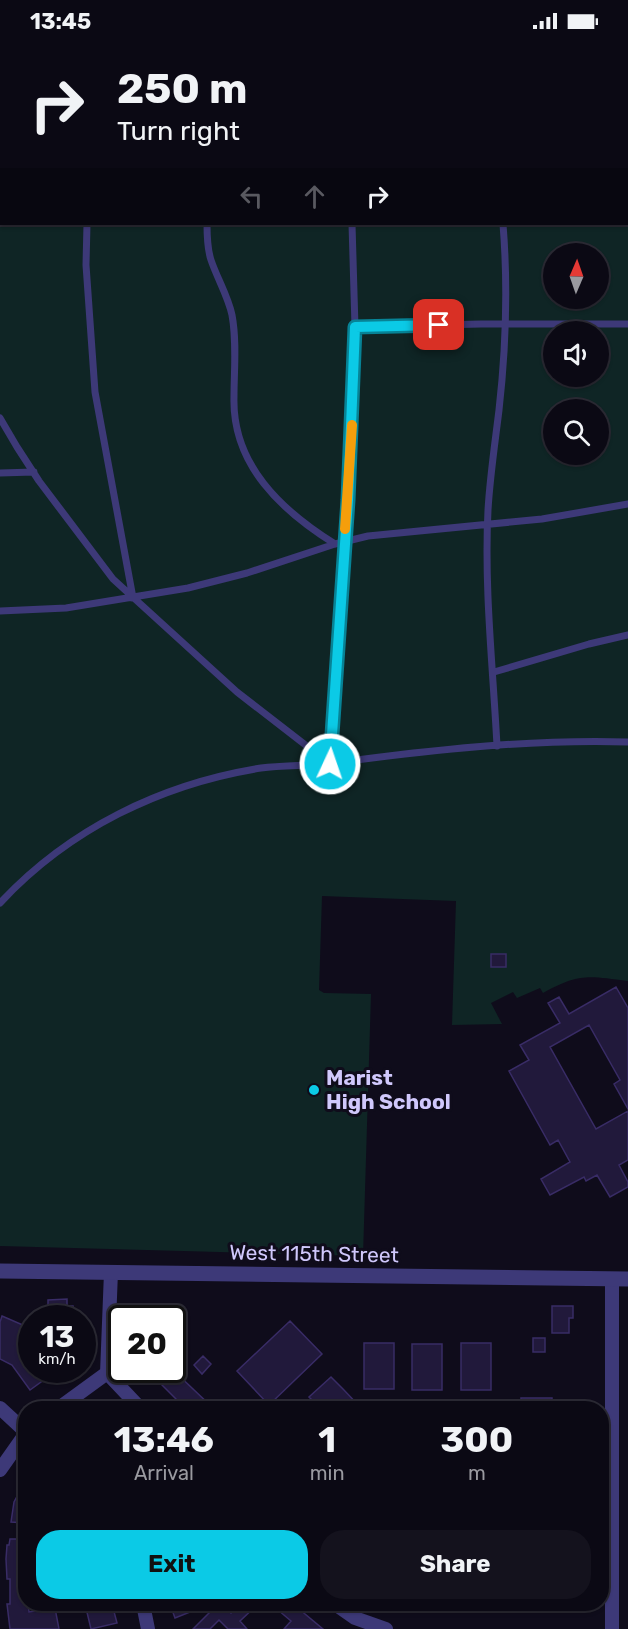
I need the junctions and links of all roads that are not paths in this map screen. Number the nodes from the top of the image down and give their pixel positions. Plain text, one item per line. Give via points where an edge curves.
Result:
1 (87, 225) edge
2 (207, 225) edge
3 (352, 225) edge
4 (503, 225) edge
5 (506, 324) junction
6 (628, 324) edge
7 (355, 327) junction
8 (0, 418) edge
9 (0, 472) edge
10 (34, 472) junction
11 (628, 504) edge
12 (488, 524) junction
13 (344, 542) junction
14 (335, 544) junction
15 (133, 597) junction
16 (0, 611) edge
17 (628, 635) edge
18 (494, 672) junction
19 (628, 741) edge
20 (497, 746) junction
21 (330, 764) junction
22 (0, 903) edge
23 (0, 1271) edge
24 (111, 1272) junction
25 (612, 1279) junction
26 (628, 1279) edge
27 (106, 1373) junction
28 (68, 1401) edge
29 (133, 1401) edge
30 (0, 1408) edge
31 (18, 1425) edge
32 (18, 1444) edge
33 (0, 1470) edge
34 (144, 1611) edge
35 (345, 1611) edge
36 (147, 1629) edge
37 (386, 1629) edge
38 (612, 1629) edge

1 - 15 lane via 95,392
2 - 14 lane via 211,259 232,314 234,398 241,446 270,492
3 - 7 lane
4 - 5 lane
5 - 6 lane
5 - 7 lane
5 - 12 lane
7 - 13 lane
8 - 10 lane
9 - 10 lane
10 - 15 lane via 113,579
11 - 12 lane
12 - 13 lane
12 - 18 lane
13 - 14 lane
13 - 21 lane
14 - 15 lane via 247,573
15 - 16 lane via 66,608
15 - 21 lane via 237,692
17 - 18 lane
18 - 20 lane
19 - 20 lane
20 - 21 lane
21 - 22 lane via 272,767 218,776 136,804 54,853
23 - 24 street, West 115th Street
24 - 25 street, West 115th Street
24 - 27 street
25 - 26 street, West 115th Street
25 - 38 street
27 - 28 street
27 - 29 street
30 - 31 street
32 - 33 street
34 - 36 street
35 - 37 street

